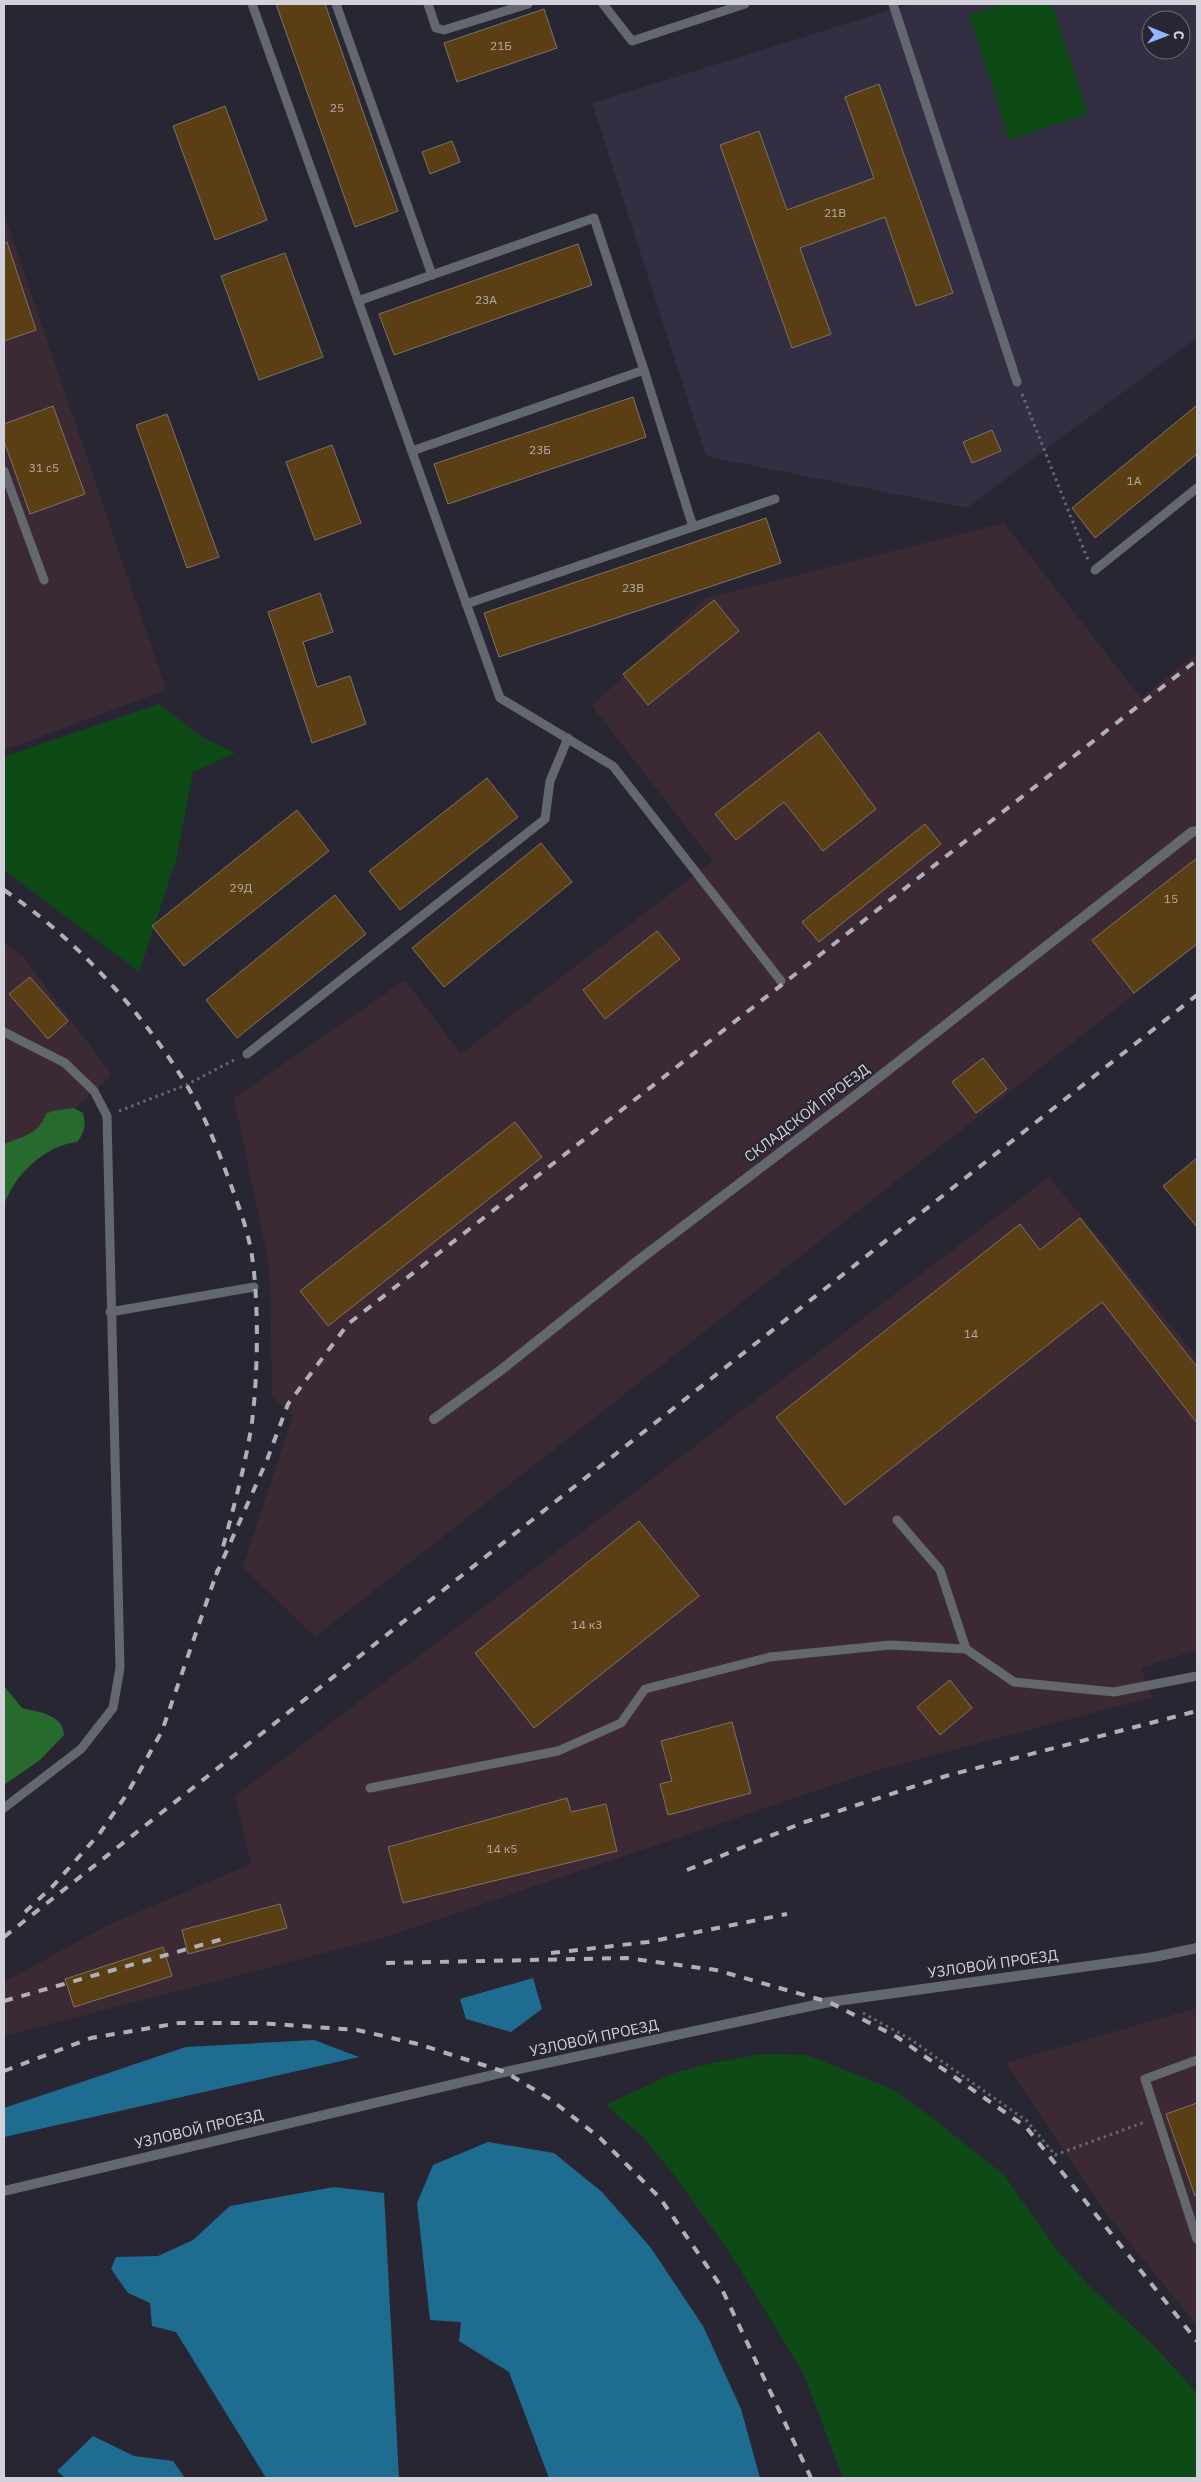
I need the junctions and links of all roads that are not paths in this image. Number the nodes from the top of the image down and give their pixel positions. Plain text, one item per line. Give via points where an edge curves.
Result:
1 (252, 4) edge
2 (336, 4) edge
3 (428, 4) edge
4 (528, 4) edge
5 (603, 4) edge
6 (745, 4) edge
7 (892, 4) edge
8 (432, 276) junction
9 (358, 301) junction
10 (644, 370) junction
11 (1017, 382) road end
12 (412, 451) junction
13 (4, 471) edge
14 (1197, 488) edge
15 (775, 499) dead end
16 (693, 527) junction
17 (1094, 570) road end
18 (44, 580) dead end
19 (466, 604) junction
20 (568, 738) junction
21 (1197, 830) edge
22 (781, 981) dead end
23 (4, 1032) edge
24 (247, 1054) road end
25 (254, 1287) dead end
26 (110, 1312) junction
27 (434, 1419) dead end
28 (897, 1520) dead end
29 (966, 1648) junction
30 (1197, 1676) edge
31 (370, 1788) dead end
32 (4, 1808) edge
33 (1197, 1948) edge
34 (1197, 2060) edge
35 (4, 2191) edge
36 (1197, 2239) edge

1 - 9 lane
2 - 8 lane
3 - 4 lane via 436,28 444,30
5 - 6 lane via 632,41
7 - 11 lane
8 - 9 lane
8 - 10 lane via 594,218
9 - 12 lane
10 - 12 lane
10 - 16 lane
12 - 19 lane
13 - 18 lane
14 - 17 lane
15 - 16 lane
16 - 19 lane
19 - 20 lane via 500,698
20 - 22 lane via 613,766
20 - 24 lane via 550,781 545,819
21 - 27 street, СКЛАДСКОЙ ПРОЕЗД
23 - 26 lane via 65,1063 94,1091 106,1116
25 - 26 lane
26 - 32 lane via 120,1668 114,1708 81,1749
28 - 29 lane via 940,1570
29 - 30 lane via 1014,1682 1114,1692
29 - 31 lane via 890,1645 770,1657 645,1689 621,1723 558,1751
33 - 35 street, УЗЛОВОЙ ПРОЕЗД via 1154,1957 840,2000 505,2072
34 - 36 lane via 1145,2079

